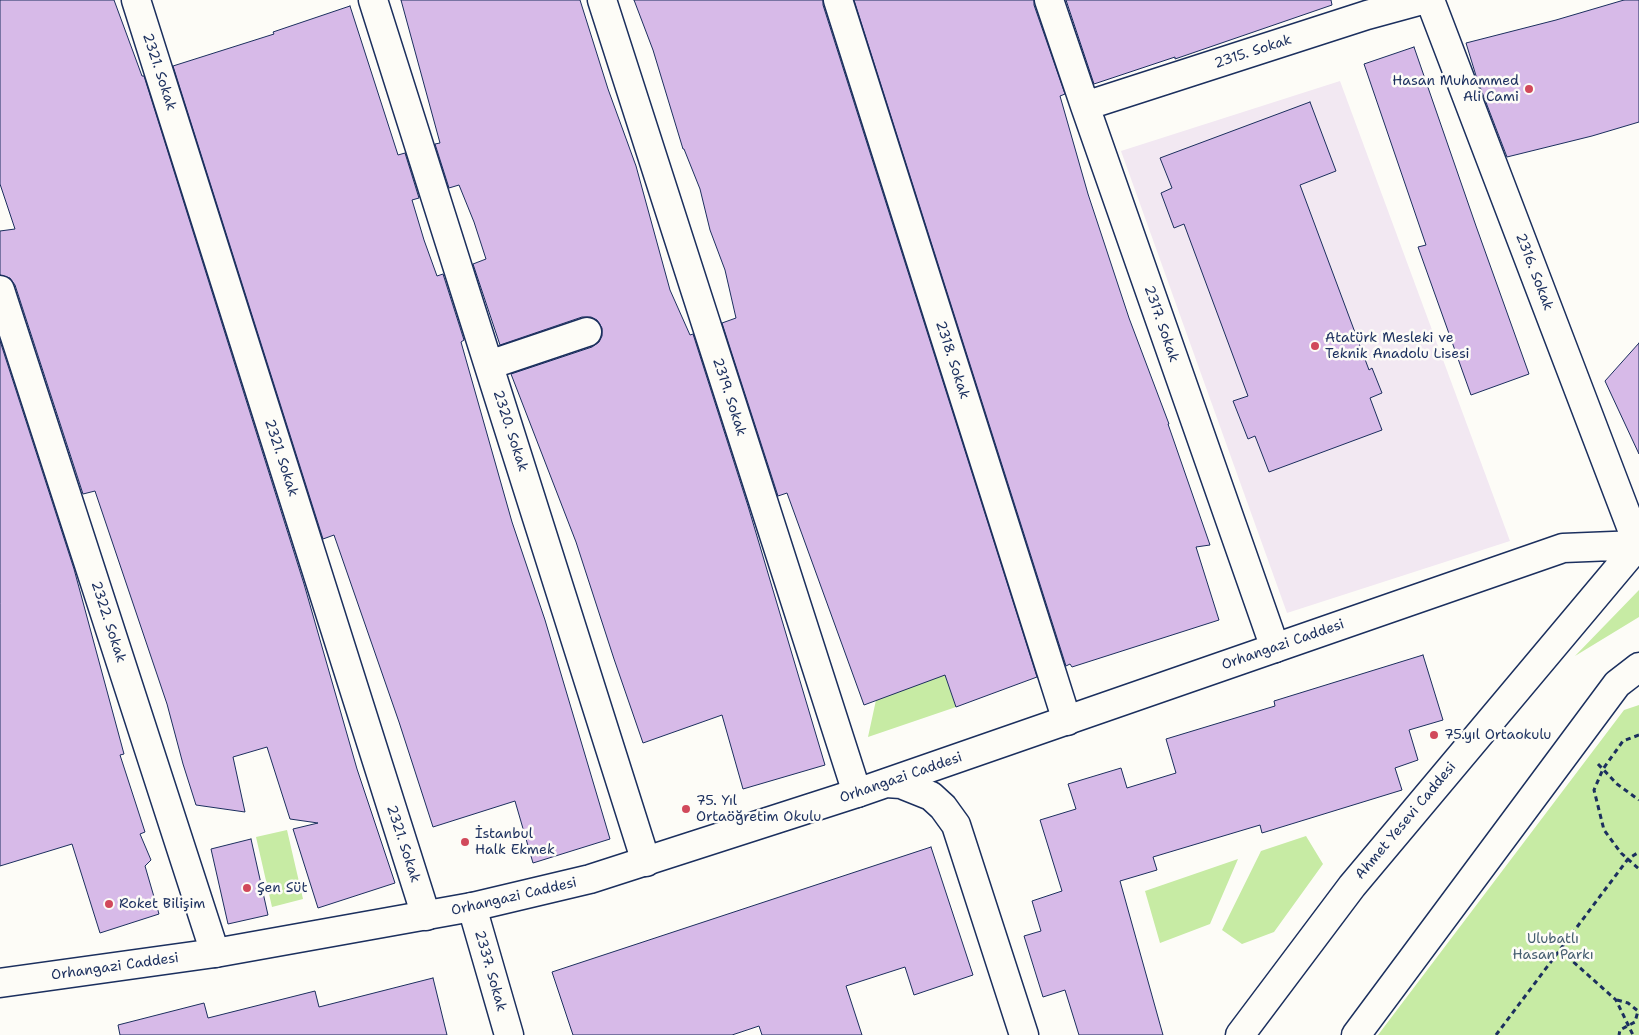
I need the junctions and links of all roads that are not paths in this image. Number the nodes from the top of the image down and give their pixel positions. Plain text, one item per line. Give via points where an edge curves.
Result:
1 (136, 0) edge
2 (373, 0) edge
3 (602, 0) edge
4 (838, 0) edge
5 (1049, 0) edge
6 (1422, 0) edge
7 (1430, 0) edge
8 (1365, 8) edge
9 (1085, 106) junction
10 (0, 290) edge
11 (587, 332) dead end
12 (489, 365) junction
13 (1639, 544) edge
14 (1275, 648) junction
15 (1639, 666) edge
16 (1066, 721) junction
17 (886, 784) junction
18 (857, 793) junction
19 (646, 862) junction
20 (472, 907) junction
21 (426, 916) junction
22 (215, 954) junction
23 (0, 982) edge
24 (509, 1035) edge
25 (1024, 1035) edge
26 (1240, 1035) edge
27 (1356, 1035) edge

1 - 21 street, 2321. Sokak
2 - 12 street, 2320. Sokak
3 - 18 street, 2319. Sokak
4 - 16 street, 2318. Sokak
5 - 9 street, 2317. Sokak
6 - 8 street, 2315. Sokak
7 - 13 street, 2316. Sokak
8 - 9 street, 2315. Sokak
9 - 14 street, 2317. Sokak
10 - 22 street, 2322. Sokak
11 - 12 street
12 - 19 street, 2320. Sokak
13 - 14 street, Orhangazi Caddesi via 1563,548
13 - 26 street, Ahmet Yesevi Caddesi via 1352,886
14 - 16 street, Orhangazi Caddesi
15 - 27 street via 1617,684
16 - 17 street, Orhangazi Caddesi
17 - 18 street, Orhangazi Caddesi
17 - 25 street via 901,784 931,796 944,807 956,825
18 - 19 street, Orhangazi Caddesi
19 - 20 street, Orhangazi Caddesi
20 - 21 street, Orhangazi Caddesi
20 - 24 street, 2337. Sokak
21 - 22 street, Orhangazi Caddesi
22 - 23 street, Orhangazi Caddesi

